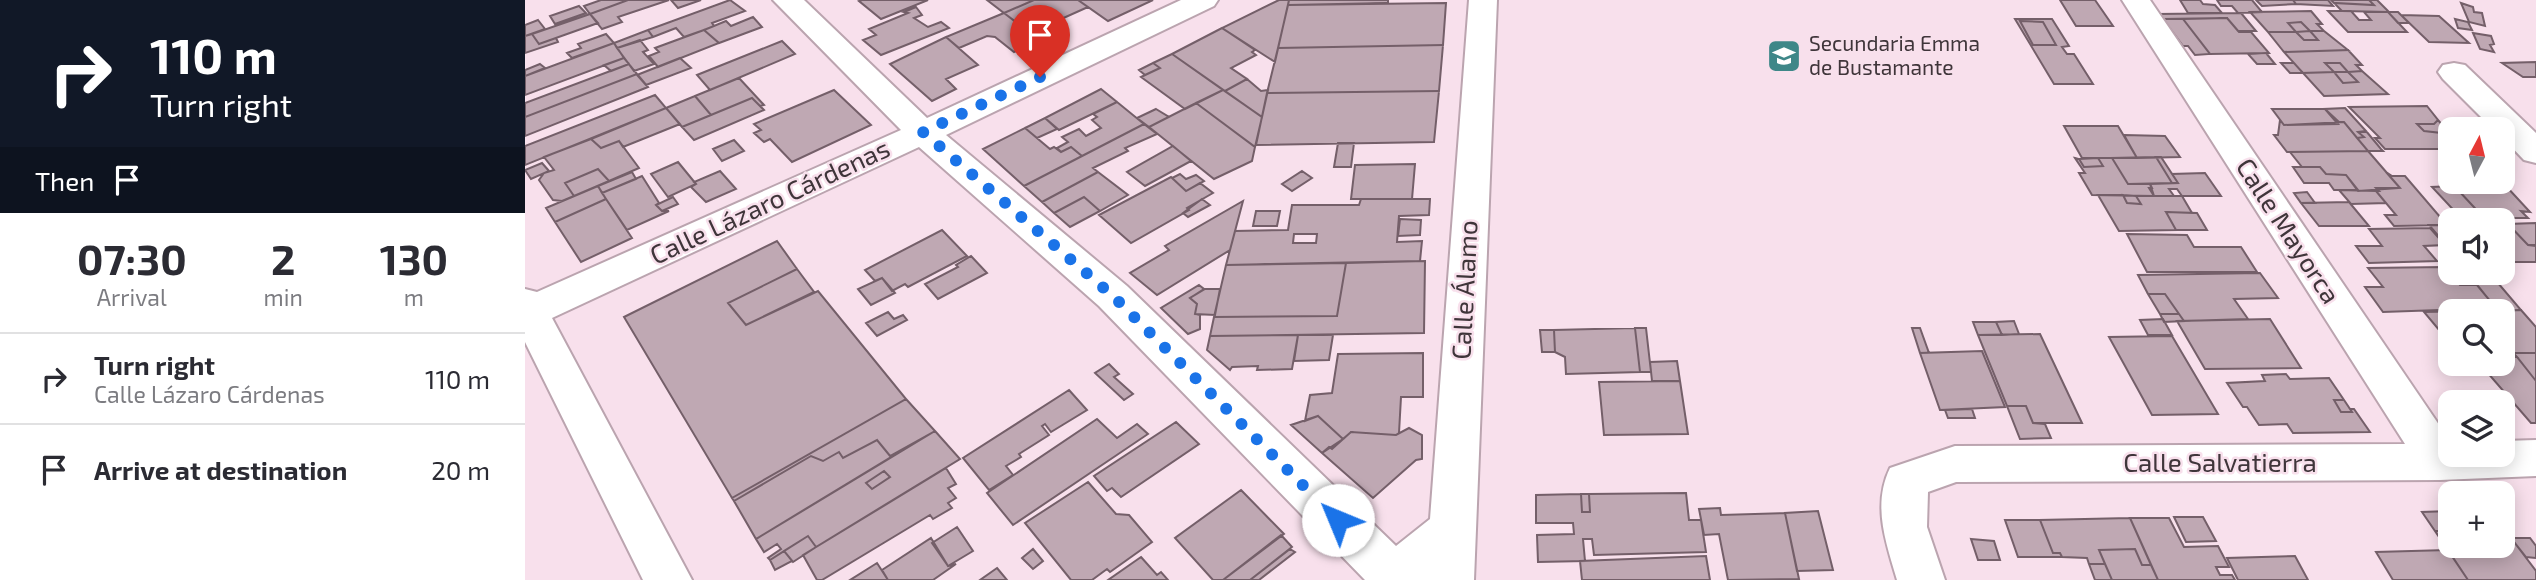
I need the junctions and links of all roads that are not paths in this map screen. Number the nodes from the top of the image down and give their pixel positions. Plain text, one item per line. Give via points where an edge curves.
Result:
1 (787, 0) edge
2 (1204, 0) edge
3 (1483, 0) edge
4 (2136, 0) edge
5 (2454, 72) dead end
6 (923, 132) junction
7 (2536, 152) edge
8 (527, 310) edge
9 (2536, 458) edge
10 (2438, 459) edge
11 (2515, 459) edge
12 (2438, 462) edge
13 (1451, 530) junction
14 (1391, 578) edge
15 (668, 580) edge
16 (1450, 580) edge
17 (1921, 580) edge

1 - 6 street
2 - 6 street, Calle Lázaro Cárdenas
3 - 13 street, Calle Álamo
4 - 10 street, Calle Mayorca
5 - 7 street
6 - 8 street, Calle Lázaro Cárdenas
6 - 14 street via 1113,296
8 - 15 street
9 - 11 street, Calle Salvatierra
12 - 17 street, Calle Salvatierra via 1955,464 1906,481 1904,527
13 - 14 street
13 - 16 street, Calle Álamo

